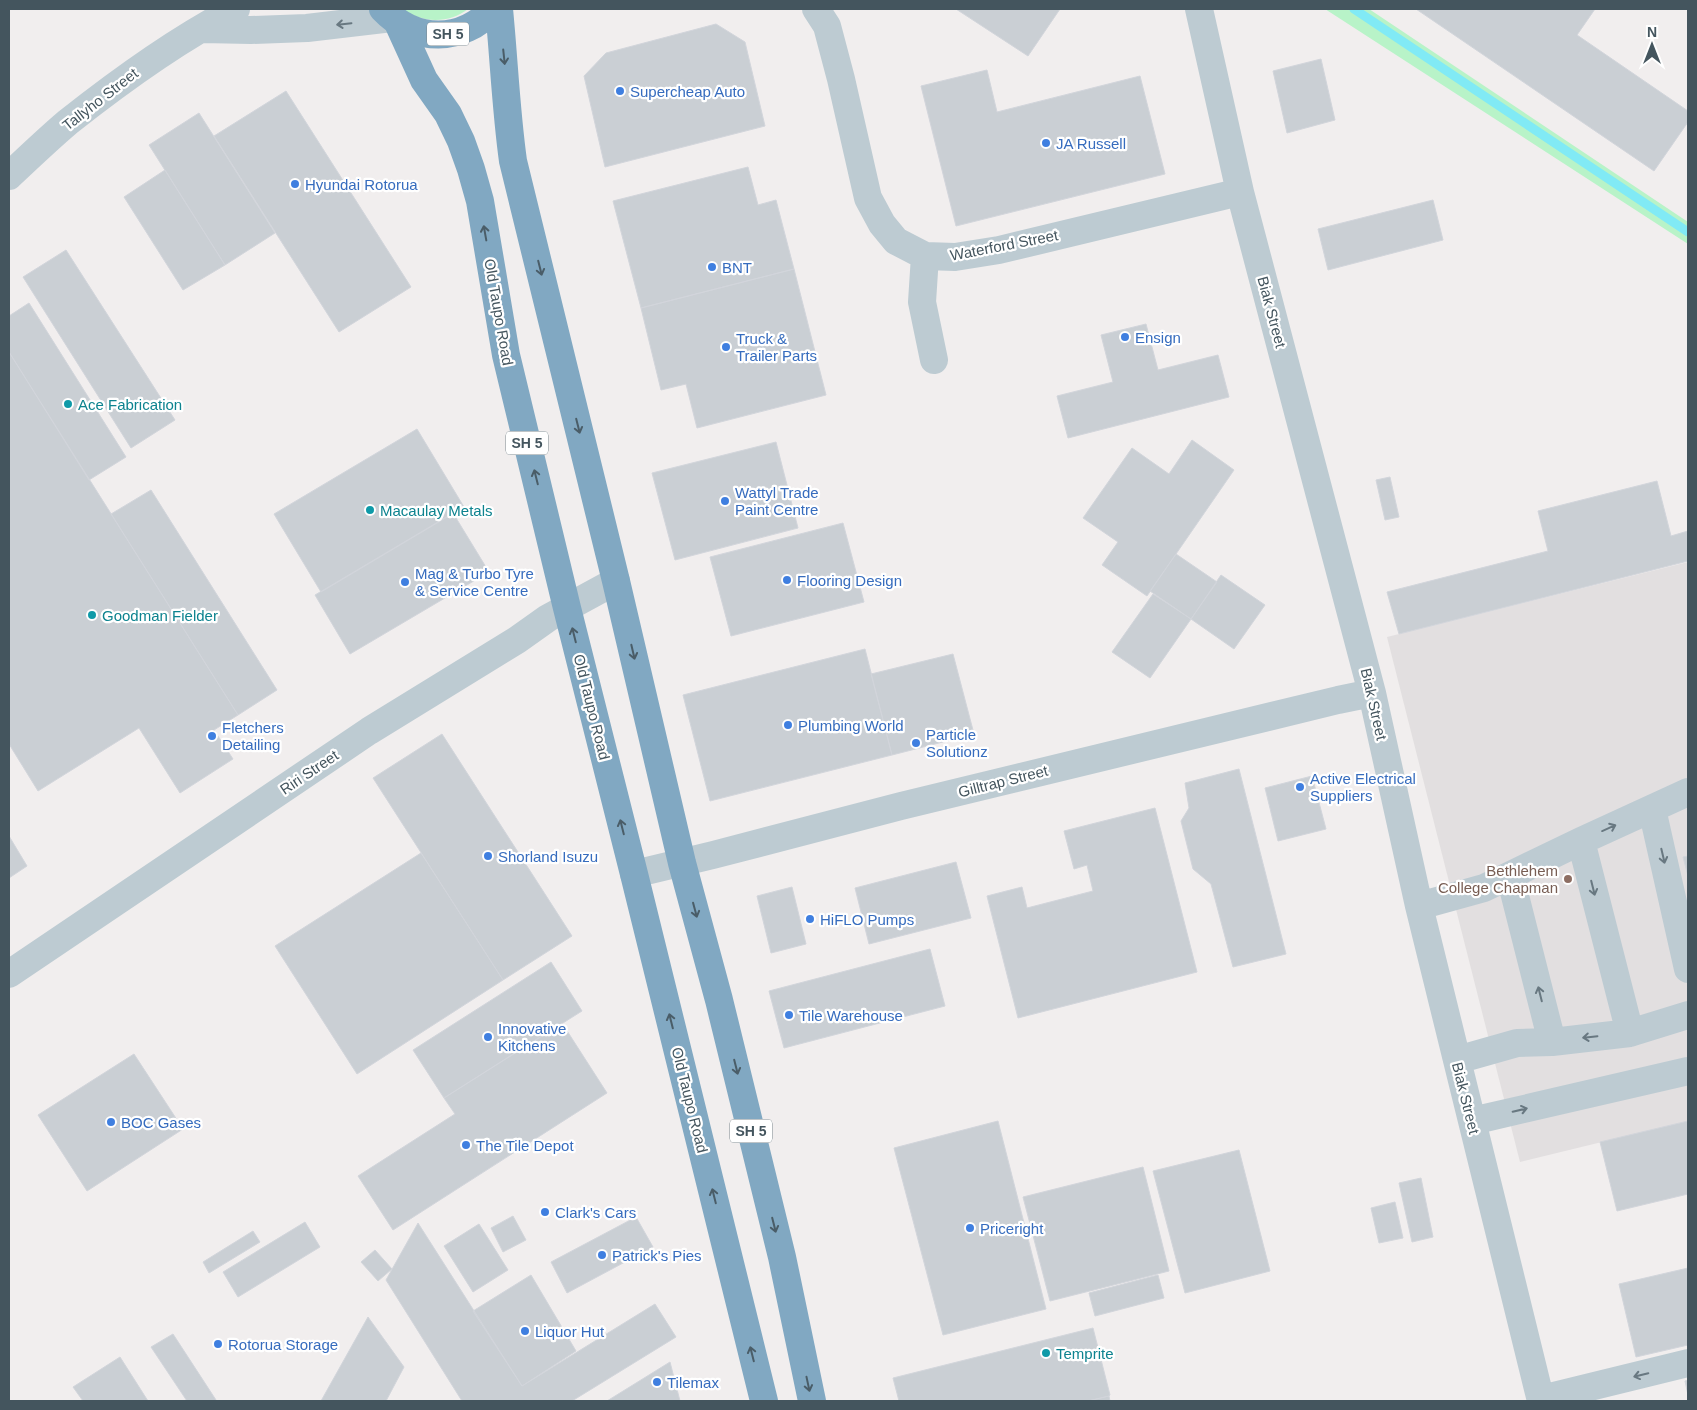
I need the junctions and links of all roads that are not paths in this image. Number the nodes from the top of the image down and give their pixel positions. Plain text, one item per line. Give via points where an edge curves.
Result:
1 (236, 9) edge
2 (493, 9) edge
3 (498, 9) edge
4 (816, 9) edge
5 (1199, 9) edge
6 (391, 17) edge
7 (198, 29) junction
8 (9, 176) edge
9 (1240, 192) junction
10 (925, 256) junction
11 (934, 360) dead end
12 (616, 581) junction
13 (567, 608) junction
14 (1372, 693) junction
15 (1688, 792) edge
16 (1652, 809) junction
17 (1581, 841) junction
18 (682, 863) junction
19 (634, 874) junction
20 (1510, 876) junction
21 (1418, 906) junction
22 (1688, 969) edge
23 (9, 974) edge
24 (1688, 1015) edge
25 (1630, 1033) junction
26 (1552, 1042) junction
27 (1456, 1060) junction
28 (1688, 1071) edge
29 (1472, 1121) junction
30 (1688, 1363) edge
31 (1541, 1400) edge
32 (764, 1401) edge
33 (812, 1401) edge

1 - 7 street, Tallyho Street
2 - 6 highway, SH 5 via 470,28 452,34 433,35 415,31
3 -> 12 highway, SH 5 via 506,116 514,161
4 - 10 street, Waterford Street via 827,26 868,198 896,241
5 - 9 street, Biak Street
6 -> 7 street via 307,28
13 -> 6 highway, Old Taupo Road / SH 5 via 506,355 480,201 471,169 448,114 424,80
7 - 8 street, Tallyho Street via 67,123
9 - 10 street, Waterford Street via 999,250 955,257
9 - 14 street, Biak Street
10 - 11 street via 922,302
12 - 13 street, Riri Street
12 -> 18 highway, SH 5
19 -> 13 highway, Old Taupo Road / SH 5
13 - 23 street, Riri Street via 369,731
14 - 18 street, Gilltrap Street via 901,806
14 - 21 street, Biak Street
15 - 16 street
17 -> 16 street
16 -> 22 street
17 - 20 street
17 -> 25 street
18 - 19 street, Gilltrap Street
18 -> 33 highway, SH 5 via 782,1257
32 -> 19 highway, Old Taupo Road / SH 5
20 - 21 street via 1484,888
26 -> 20 street
21 - 27 street, Biak Street
24 - 25 street
25 -> 26 street
26 - 27 street via 1517,1043
27 - 29 street, Biak Street
29 -> 28 street
29 - 31 street, Biak Street
30 -> 31 street

